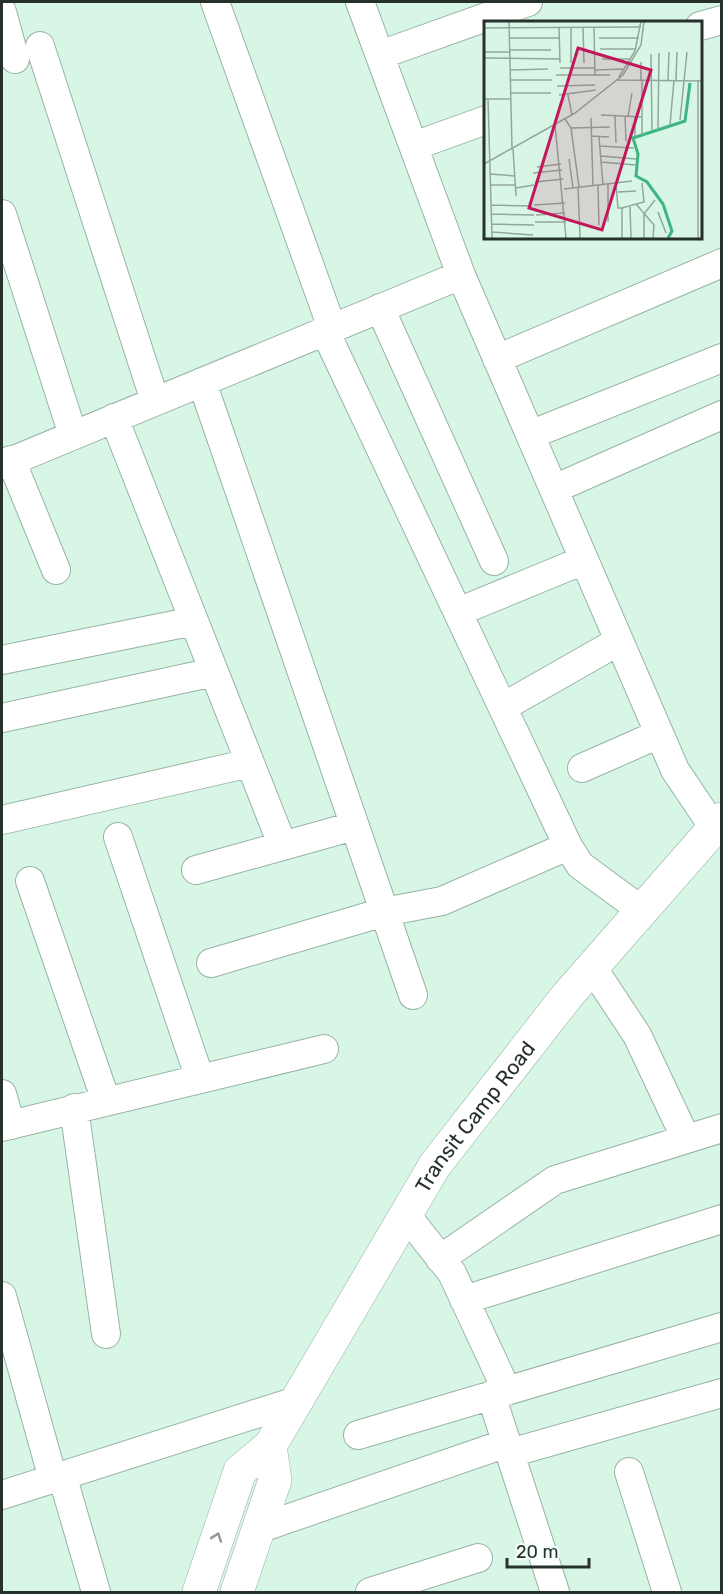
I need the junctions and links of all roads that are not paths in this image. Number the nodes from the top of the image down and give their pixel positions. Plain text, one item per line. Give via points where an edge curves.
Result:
1 (215, 2) edge
2 (360, 2) edge
3 (528, 2) edge
4 (2, 12) edge
5 (722, 20) edge
6 (702, 25) edge
7 (40, 46) dead end
8 (380, 55) junction
9 (15, 59) dead end
10 (484, 121) edge
11 (414, 146) junction
12 (2, 214) edge
13 (722, 263) edge
14 (461, 274) junction
15 (380, 308) junction
16 (328, 329) junction
17 (722, 358) edge
18 (497, 359) junction
19 (201, 382) junction
20 (155, 401) junction
21 (722, 415) edge
22 (114, 418) junction
23 (73, 435) junction
24 (530, 435) junction
25 (6, 463) edge
26 (554, 489) junction
27 (584, 560) junction
28 (494, 561) dead end
29 (56, 570) dead end
30 (458, 612) junction
31 (194, 621) junction
32 (619, 641) junction
33 (2, 660) edge
34 (214, 672) junction
35 (503, 707) junction
36 (2, 718) edge
37 (659, 734) junction
38 (250, 763) junction
39 (582, 768) dead end
40 (2, 820) edge
41 (718, 824) edge
42 (354, 826) junction
43 (118, 837) dead end
44 (282, 844) junction
45 (568, 846) junction
46 (196, 870) dead end
47 (30, 881) dead end
48 (641, 910) junction
49 (384, 912) junction
50 (212, 963) dead end
51 (592, 967) junction
52 (413, 995) dead end
53 (324, 1049) dead end
54 (200, 1079) junction
55 (2, 1094) edge
56 (106, 1101) junction
57 (74, 1108) junction
58 (6, 1126) edge
59 (722, 1128) edge
60 (686, 1139) junction
61 (406, 1215) junction
62 (722, 1219) edge
63 (440, 1259) junction
64 (2, 1296) edge
65 (464, 1300) junction
66 (722, 1327) edge
67 (106, 1334) dead end
68 (499, 1393) junction
69 (722, 1393) edge
70 (296, 1401) junction
71 (358, 1436) dead end
72 (270, 1446) junction
73 (508, 1448) junction
74 (629, 1472) dead end
75 (58, 1477) junction
76 (2, 1495) edge
77 (258, 1528) junction
78 (478, 1558) dead end
79 (96, 1593) edge
80 (199, 1593) edge
81 (237, 1593) edge
82 (370, 1593) edge
83 (555, 1593) edge
84 (667, 1593) edge

1 - 16 street
2 - 8 street
3 - 8 street
4 - 9 street
5 - 6 street
7 - 20 street
8 - 11 street
10 - 11 street
11 - 14 street
12 - 23 street
13 - 18 street
14 - 15 street
14 - 18 street
15 - 16 street
15 - 28 street
16 - 19 street
16 - 30 street
17 - 24 street
18 - 24 street
19 - 20 street
19 - 42 street
20 - 22 street
21 - 26 street
22 - 23 street
22 - 31 street
23 - 25 street
24 - 26 street
25 - 29 street
26 - 27 street
27 - 30 street
27 - 32 street
30 - 35 street
31 - 33 street
31 - 34 street
32 - 35 street
32 - 37 street
34 - 36 street
34 - 38 street
35 - 45 street
37 - 39 street
37 - 41 street via 675,770
38 - 40 street
38 - 44 street
41 - 48 main road, Transit Camp Road
42 - 44 street
42 - 49 street
43 - 54 street
44 - 46 street
45 - 48 street via 580,865
45 - 49 street via 442,901
47 - 56 street
48 - 51 main road, Transit Camp Road
49 - 50 street
49 - 52 street
51 - 60 street via 637,1035
51 - 61 main road, Transit Camp Road via 435,1165
53 - 54 street
54 - 56 street
55 - 58 street
56 - 57 street
57 - 58 street
57 - 67 street
59 - 60 street
60 - 63 street via 555,1180
61 - 63 street
61 - 70 main road, Transit Camp Road
62 - 65 street
63 - 65 street via 452,1273
64 - 75 street
65 - 68 street
66 - 68 street
68 - 71 street
68 - 73 street
69 - 73 street
70 - 72 main road, Transit Camp Road
70 - 75 street
72 - 77 main road via 275,1480
80 -> 72 main road, Transit Camp Road via 240,1471
73 - 77 street
73 - 83 street
74 - 84 street
75 - 76 street
75 - 79 street
77 - 81 main road
78 - 82 street

